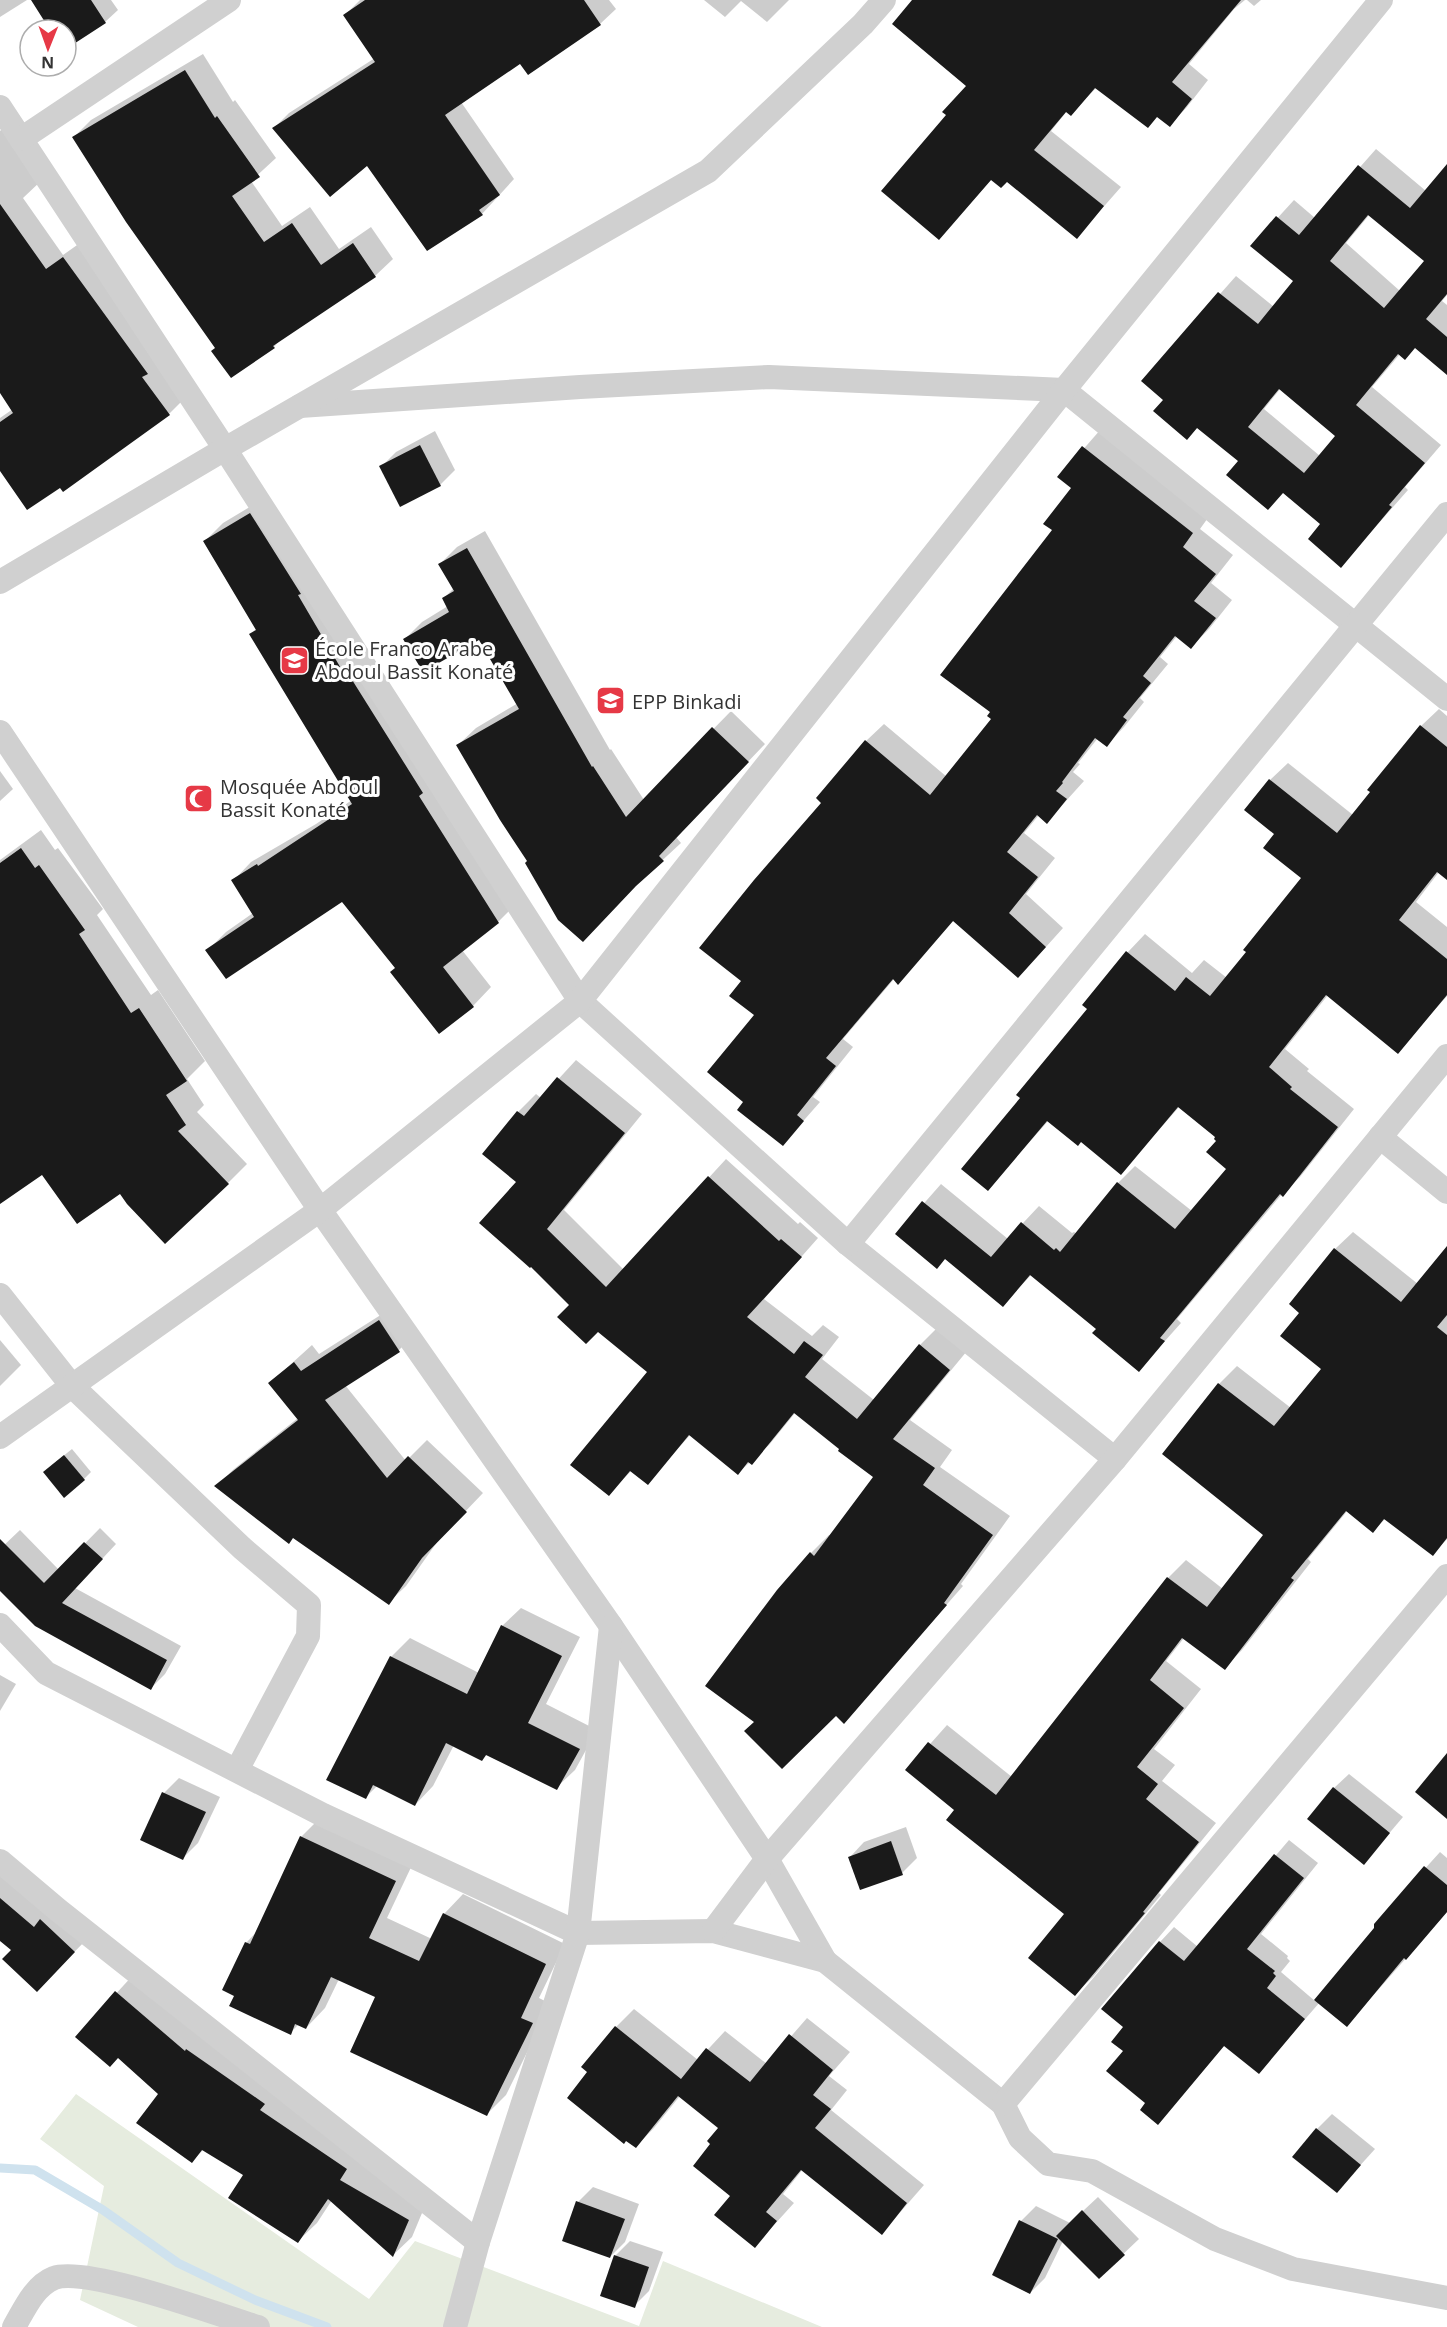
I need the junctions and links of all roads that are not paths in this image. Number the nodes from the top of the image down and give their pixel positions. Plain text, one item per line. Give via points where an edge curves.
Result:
1 (229, 0) edge
2 (884, 0) edge
3 (1380, 0) edge
4 (0, 107) edge
5 (21, 139) junction
6 (1064, 390) junction
7 (300, 406) junction
8 (225, 448) junction
9 (1447, 514) edge
10 (0, 582) edge
11 (1357, 625) junction
12 (1447, 699) edge
13 (0, 732) edge
14 (580, 1001) junction
15 (1447, 1056) edge
16 (1380, 1137) junction
17 (1447, 1192) edge
18 (320, 1210) junction
19 (848, 1244) junction
20 (0, 1294) edge
21 (72, 1386) junction
22 (0, 1437) edge
23 (1114, 1459) junction
24 (1447, 1576) edge
25 (0, 1625) edge
26 (611, 1626) junction
27 (237, 1770) junction
28 (767, 1859) junction
29 (0, 1861) edge
30 (712, 1931) junction
31 (578, 1933) junction
32 (825, 1961) junction
33 (1003, 2104) junction
34 (478, 2242) junction
35 (1447, 2298) edge
36 (14, 2327) edge
37 (258, 2327) edge
38 (455, 2327) edge

1 - 5 street
2 - 7 street via 708,171
3 - 6 street
4 - 5 street
5 - 8 street
6 - 7 street via 770,377
6 - 11 street
6 - 14 street
7 - 8 street
8 - 10 street
8 - 14 street
9 - 11 street
11 - 12 street
11 - 19 street
13 - 18 street
14 - 18 street
14 - 19 street
15 - 16 street
16 - 17 street
16 - 23 street
18 - 21 street
18 - 26 street
19 - 23 street
20 - 21 street
21 - 22 street
21 - 27 street via 242,1548 309,1605 308,1636
23 - 28 street
24 - 33 street
25 - 27 street via 46,1673
26 - 28 street
26 - 31 street
27 - 31 street via 323,1815
28 - 30 street
28 - 32 street
29 - 34 street
30 - 31 street
30 - 32 street
31 - 34 street
32 - 33 street
33 - 35 street via 1020,2138 1048,2164 1092,2171 1215,2239 1293,2269
34 - 38 street
36 - 37 street via 37,2290 54,2278 77,2275

